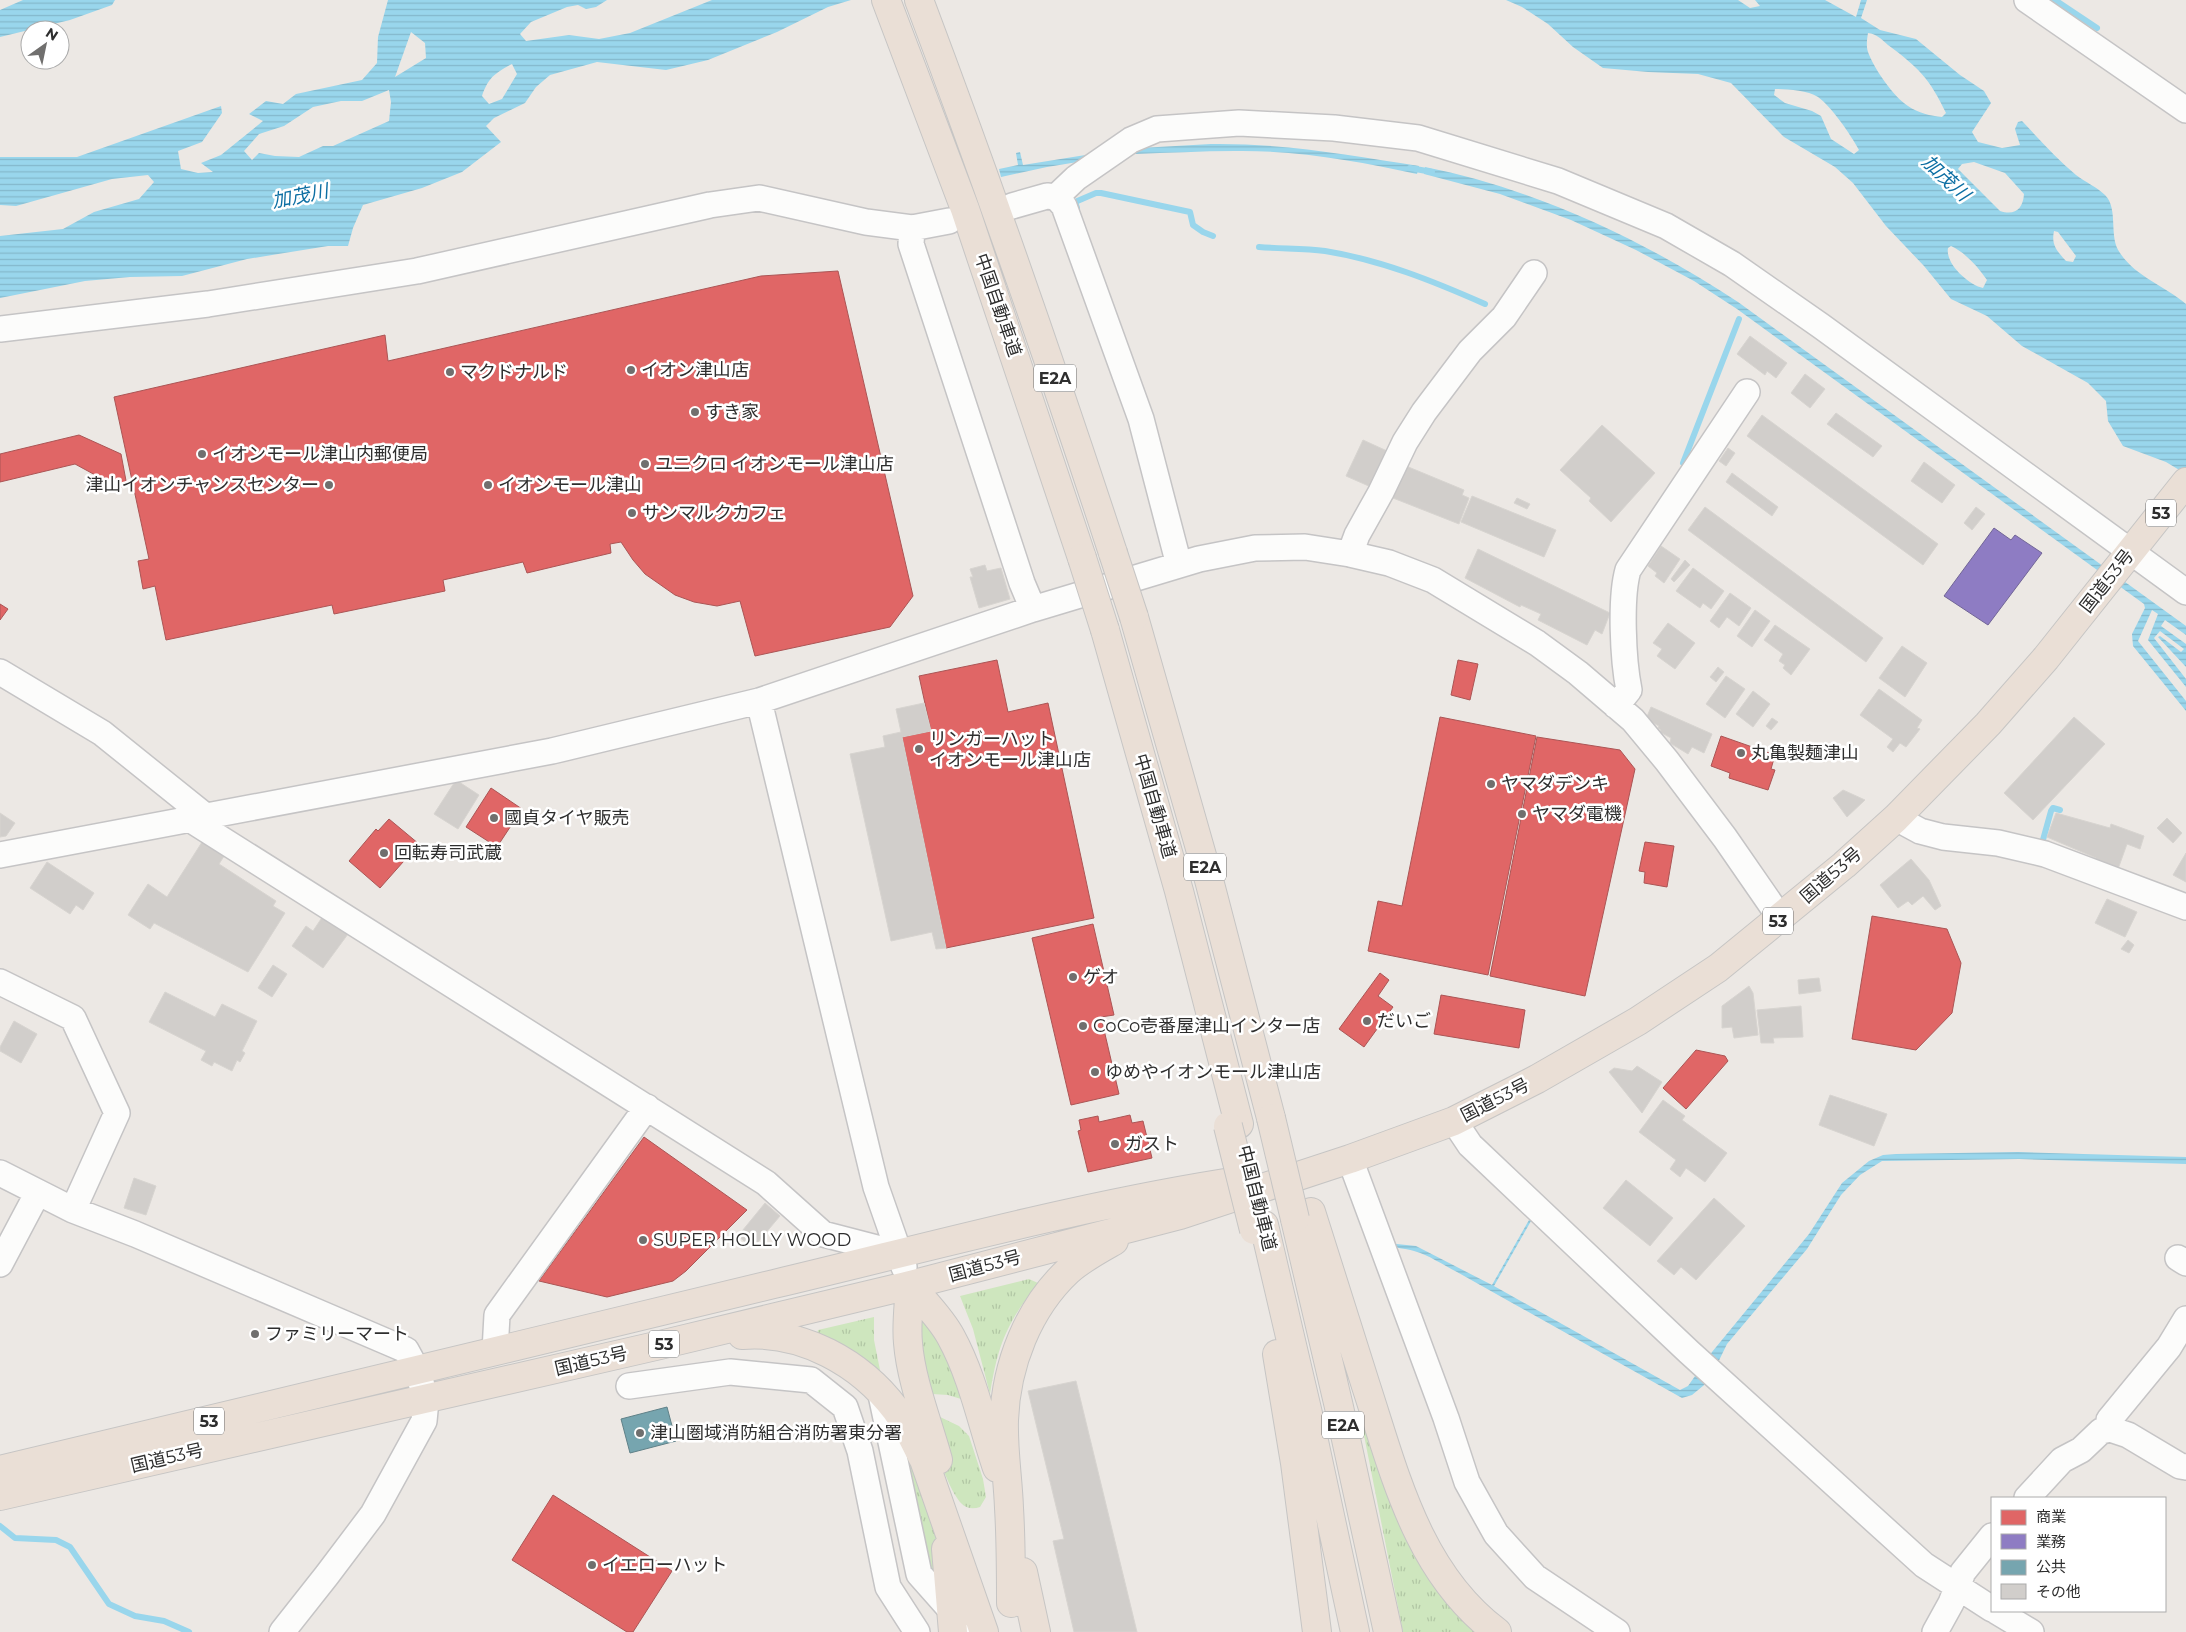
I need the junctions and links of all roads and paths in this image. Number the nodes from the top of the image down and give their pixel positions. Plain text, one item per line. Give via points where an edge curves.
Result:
1 (886, 0) edge
2 (918, 0) edge
3 (2027, 0) edge
4 (2186, 110) edge
5 (1056, 197) junction
6 (1003, 205) junction
7 (957, 215) junction
8 (912, 228) junction
9 (1534, 274) dead end
10 (0, 329) edge
11 (1747, 392) dead end
12 (2186, 482) edge
13 (2133, 548) junction
14 (1350, 554) junction
15 (1179, 565) junction
16 (2186, 592) edge
17 (1033, 609) junction
18 (0, 672) edge
19 (759, 701) junction
20 (1616, 706) junction
21 (196, 817) junction
22 (1896, 818) junction
23 (0, 855) edge
24 (2186, 907) edge
25 (1781, 919) junction
26 (0, 982) edge
27 (647, 1107) junction
28 (1454, 1121) junction
29 (1350, 1159) junction
30 (1322, 1168) junction
31 (0, 1173) edge
32 (37, 1194) junction
33 (73, 1210) junction
34 (1180, 1215) junction
35 (1303, 1216) junction
36 (1259, 1228) junction
37 (900, 1254) junction
38 (0, 1264) edge
39 (910, 1285) junction
40 (2186, 1319) edge
41 (660, 1345) junction
42 (495, 1352) junction
43 (418, 1372) junction
44 (629, 1386) dead end
45 (880, 1390) junction
46 (921, 1399) junction
47 (426, 1400) junction
48 (982, 1423) junction
49 (2110, 1429) junction
50 (2186, 1467) edge
51 (0, 1470) edge
52 (0, 1496) edge
53 (2028, 1497) edge
54 (1009, 1506) junction
55 (944, 1515) junction
56 (1991, 1537) edge
57 (1956, 1586) junction
58 (1991, 1607) edge
59 (1998, 1612) edge
60 (979, 1623) edge
61 (282, 1632) edge
62 (917, 1632) edge
63 (1019, 1632) edge
64 (1036, 1632) edge
65 (1317, 1632) edge
66 (1355, 1632) edge
67 (1388, 1632) edge
68 (1497, 1632) edge
69 (1617, 1632) edge
70 (1935, 1632) edge
71 (2031, 1632) edge

1 - 7 highway, 中国自動車道 / E2A
2 - 6 highway, 中国自動車道 / E2A
3 - 4 street
5 - 6 street
5 - 13 street via 1076,178 1131,140 1157,129 1239,123 1334,128 1418,138 1558,181 1666,226 1732,264
5 - 15 street via 1064,206 1141,418
6 - 35 highway, 中国自動車道 / E2A, bridge via 1134,617
7 - 8 street
7 - 36 highway, 中国自動車道 / E2A, bridge via 1082,558 1105,630 1179,891
8 - 10 street via 866,222 759,198 710,205 417,271 208,304
8 - 17 street via 911,244
9 - 14 street via 1504,318 1470,351 1424,412 1356,535
11 - 20 street via 1628,570 1624,586 1625,672 1629,690
12 - 13 highway, 国道53号 / 53
13 - 16 street
13 - 22 highway, 国道53号 / 53 via 2046,658
14 - 15 street via 1305,548 1255,548
14 - 20 street via 1389,563 1434,580 1544,648
15 - 17 street
17 - 19 street
18 - 21 street via 102,733
19 - 21 street via 552,750
19 - 37 street via 876,1187
20 - 25 street via 1633,720 1667,761
21 - 23 street
21 - 27 street
22 - 24 street via 1920,832 1998,843 2045,854
22 - 25 highway, 国道53号 / 53
25 - 28 highway, 国道53号 / 53 via 1718,968 1638,1021
26 - 33 street via 73,1018 117,1114
27 - 37 street via 766,1183 824,1234
27 - 42 street via 496,1314
28 - 29 highway, 国道53号 / 53
28 - 57 street via 1470,1145 1689,1352 1924,1565
29 - 30 highway, 国道53号 / 53
29 - 69 street via 1468,1482 1496,1534 1535,1576
30 - 34 highway, 国道53号 / 53
30 - 37 highway, 国道53号 / 53 via 1174,1190
31 - 32 street
32 - 33 street
32 - 38 street
33 - 43 street via 406,1350
34 - 39 highway, 国道53号 / 53
34 - 54 highway via 1115,1241 1068,1271 1022,1336 1006,1392 1004,1456
35 - 67 highway, 中国自動車道 / E2A via 1339,1407
35 - 68 highway via 1403,1499 1439,1571 1459,1597
36 - 65 highway
36 - 66 highway, 中国自動車道 / E2A via 1309,1418
37 - 39 street
37 - 42 highway, 国道53号 / 53
39 - 41 highway, 国道53号 / 53
39 - 46 highway via 908,1344
39 - 48 highway via 950,1335
40 - 49 street via 2110,1420
41 - 45 highway via 748,1335 775,1336 817,1347 838,1358
41 - 47 highway, 国道53号 / 53
42 - 43 highway, 国道53号 / 53
43 - 47 street
43 - 51 highway, 国道53号 / 53
44 - 62 street via 730,1372 811,1380 845,1407 860,1451 888,1587
45 - 55 highway via 911,1433
45 - 60 street via 919,1574
46 - 55 highway
46 - 60 highway via 958,1526
47 - 52 highway, 国道53号 / 53
47 - 61 street via 424,1421 373,1514
48 - 54 highway
48 - 60 highway via 1003,1531
49 - 50 street via 2128,1434
49 - 53 street via 2101,1431 2081,1450 2062,1460
54 - 60 highway
54 - 64 highway
55 - 60 highway
55 - 60 highway
56 - 57 street via 1962,1572
57 - 58 street
57 - 70 street via 1951,1603
59 - 71 street
60 - 63 highway

